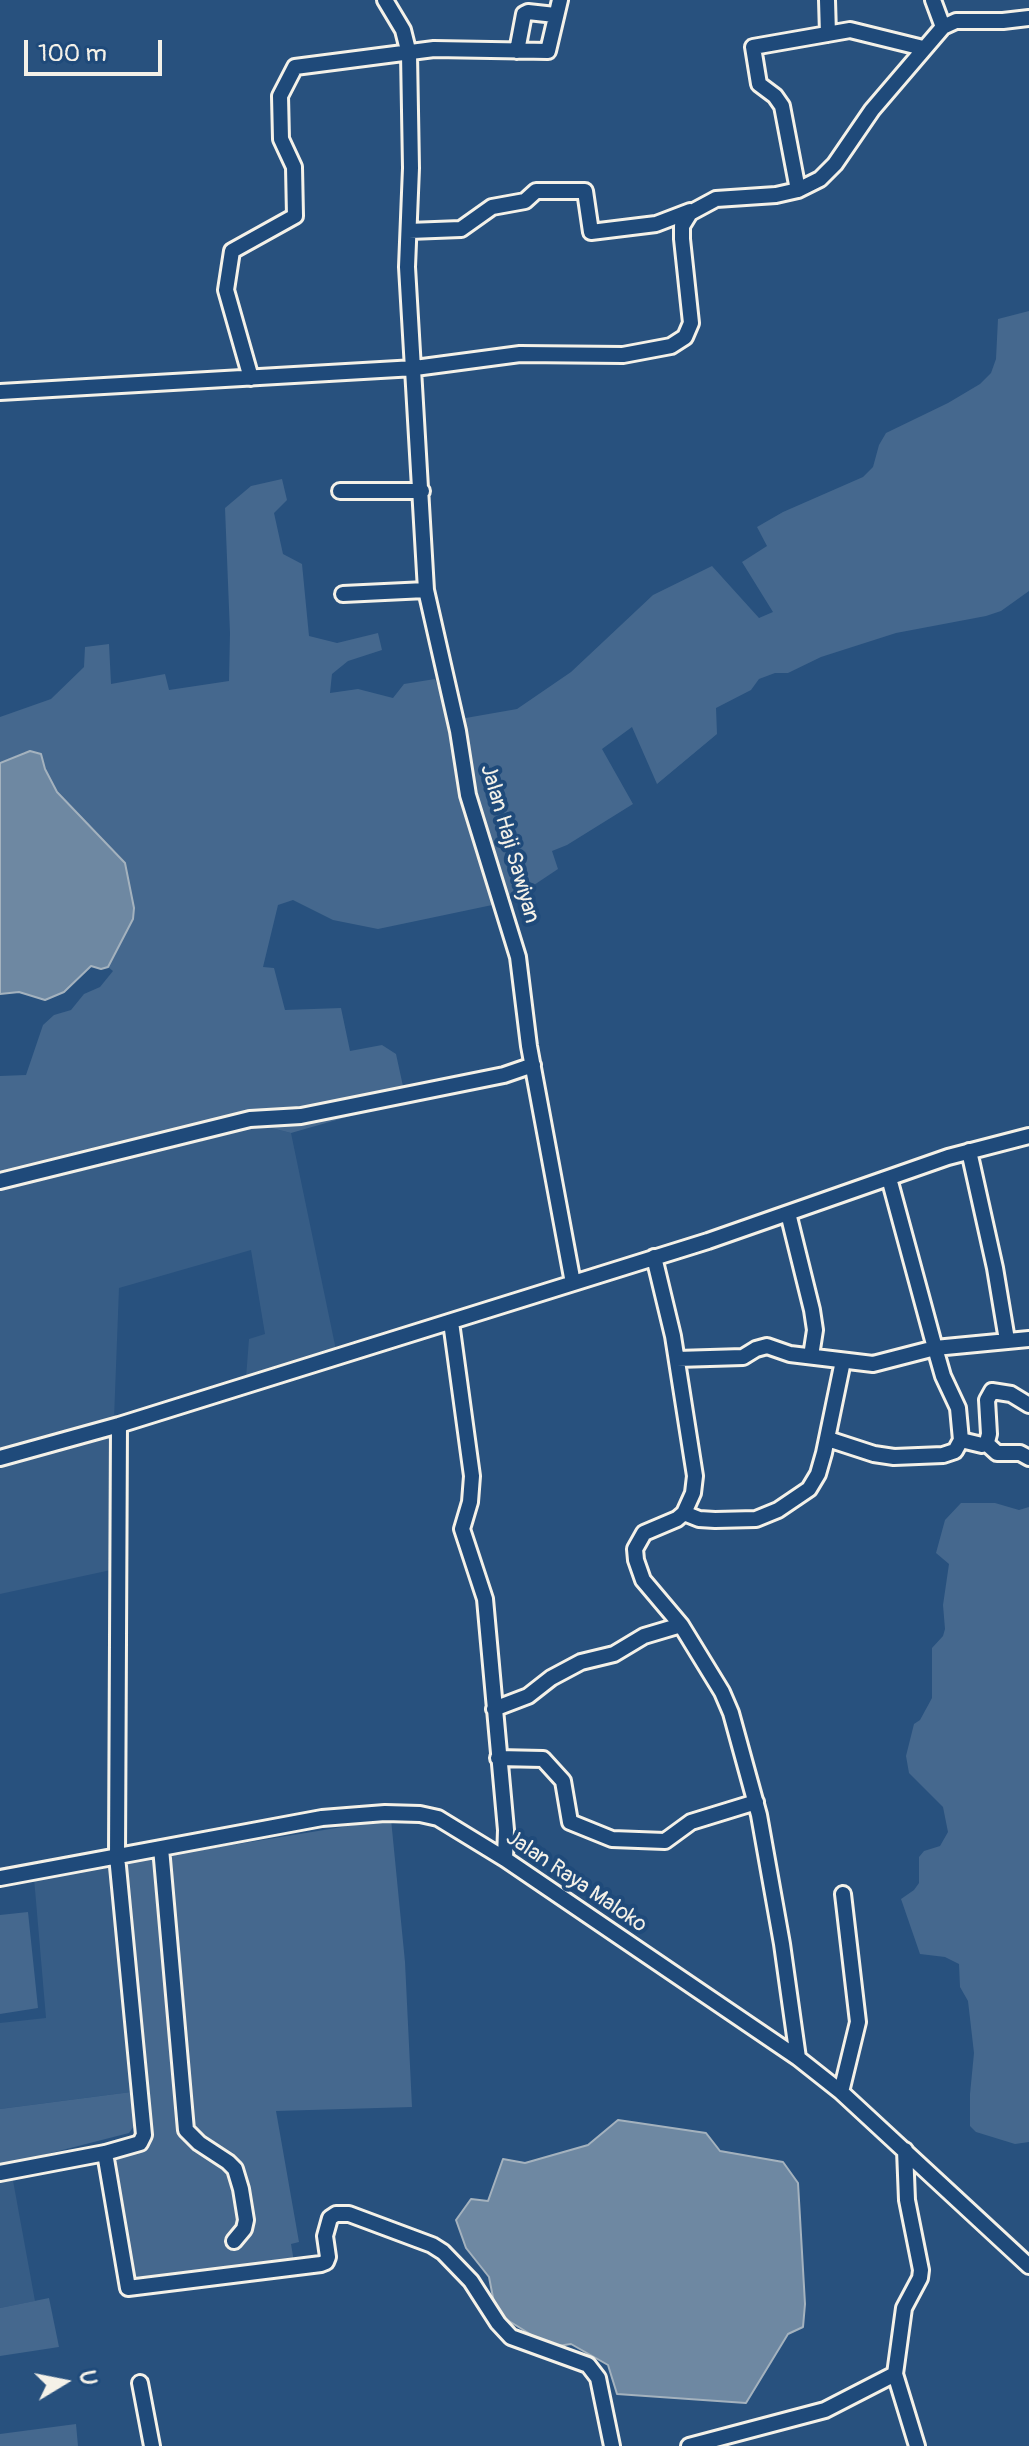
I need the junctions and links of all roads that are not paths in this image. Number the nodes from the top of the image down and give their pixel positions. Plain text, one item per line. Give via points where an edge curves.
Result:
1 (385, 0) edge
2 (560, 0) edge
3 (827, 0) edge
4 (933, 0) edge
5 (555, 15) junction
6 (1029, 18) edge
7 (943, 27) junction
8 (828, 34) junction
9 (923, 48) junction
10 (517, 51) junction
11 (409, 54) junction
12 (798, 190) junction
13 (694, 210) junction
14 (409, 231) junction
15 (415, 368) junction
16 (251, 378) junction
17 (0, 392) edge
18 (340, 491) dead end
19 (422, 491) junction
20 (426, 590) junction
21 (343, 594) dead end
22 (533, 1065) junction
23 (1029, 1136) edge
24 (969, 1151) junction
25 (889, 1178) junction
26 (0, 1181) edge
27 (788, 1213) junction
28 (654, 1257) junction
29 (573, 1283) junction
30 (451, 1322) junction
31 (1029, 1339) edge
32 (1007, 1340) junction
33 (935, 1348) junction
34 (811, 1356) junction
35 (677, 1359) junction
36 (843, 1361) junction
37 (1029, 1405) edge
38 (119, 1425) junction
39 (828, 1439) junction
40 (961, 1440) junction
41 (986, 1443) junction
42 (0, 1458) edge
43 (1029, 1458) edge
44 (684, 1513) junction
45 (681, 1625) junction
46 (494, 1709) junction
47 (498, 1758) junction
48 (756, 1802) junction
49 (161, 1848) junction
50 (117, 1856) junction
51 (505, 1859) junction
52 (0, 1878) edge
53 (843, 1894) dead end
54 (798, 2058) junction
55 (841, 2092) junction
56 (905, 2150) junction
57 (105, 2153) junction
58 (0, 2173) edge
59 (234, 2241) dead end
60 (1029, 2266) edge
61 (895, 2374) junction
62 (140, 2383) dead end
63 (152, 2446) edge
64 (612, 2446) edge
65 (689, 2446) edge
66 (917, 2446) edge

1 - 11 street via 403,30
2 - 5 street
3 - 8 street
4 - 7 street
5 - 10 street via 548,51
5 - 10 street via 524,14
6 - 7 street via 956,21
7 - 9 street
8 - 9 street via 850,30
8 - 12 street via 753,47 759,84 782,106
9 - 12 street via 835,164
10 - 11 street via 434,49
11 - 14 street, Jalan Haji Sawiyan
11 - 16 street via 295,67 280,96 281,139 294,167 295,216 232,251 226,290
12 - 13 street via 716,199
13 - 14 street via 656,224 591,232 585,191 536,191 525,201 492,207 461,229
13 - 15 street via 682,226 691,323 671,346 623,355 520,354
14 - 15 street, Jalan Haji Sawiyan
15 - 16 street
15 - 19 street, Jalan Haji Sawiyan
16 - 17 street
18 - 19 street
19 - 20 street, Jalan Haji Sawiyan
20 - 21 street
20 - 22 street, Jalan Haji Sawiyan via 468,795 518,957
22 - 26 street via 301,1116 250,1119
22 - 29 street, Jalan Haji Sawiyan
23 - 24 street
24 - 25 street
24 - 32 street
25 - 27 street
25 - 33 street
27 - 28 street
27 - 34 street via 812,1310
28 - 29 street
28 - 35 street
29 - 30 street
30 - 38 street
30 - 46 street via 472,1476 462,1529 485,1599
31 - 32 street
32 - 33 street
33 - 36 street via 883,1363
33 - 40 street via 956,1401
34 - 35 street via 767,1346 741,1358
34 - 36 street
35 - 44 street via 695,1476
36 - 39 street
37 - 41 street via 997,1390 990,1392
38 - 42 street
38 - 50 street
39 - 40 street via 894,1457 943,1455 955,1451
39 - 44 street via 809,1489 771,1513 756,1519 715,1520
40 - 41 street
41 - 43 street via 997,1453
44 - 45 street via 644,1533 635,1549 643,1580
45 - 46 street via 581,1662 528,1696
45 - 48 street via 731,1713
46 - 47 street
47 - 48 street via 543,1759 563,1781 570,1822 612,1839 665,1841 691,1822
47 - 51 street
48 - 54 street
49 - 50 street, Jalan Raya Maloko
49 - 51 street, Jalan Raya Maloko via 322,1818 420,1814 447,1822
49 - 59 street via 186,2130 228,2162 239,2178 246,2220
50 - 52 street, Jalan Raya Maloko
50 - 57 street via 144,2135 140,2143
51 - 54 street, Jalan Raya Maloko
53 - 55 street via 859,2011
54 - 55 street, Jalan Raya Maloko
55 - 56 street, Jalan Raya Maloko
56 - 60 street, Jalan Raya Maloko
56 - 61 street via 907,2200 921,2270 904,2308
57 - 58 street
57 - 64 street via 128,2288 321,2264 328,2257 325,2236 330,2218 349,2214 432,2245 471,2281 511,2337 588,2365 598,2378
61 - 65 street via 825,2410
61 - 66 street
62 - 63 street

